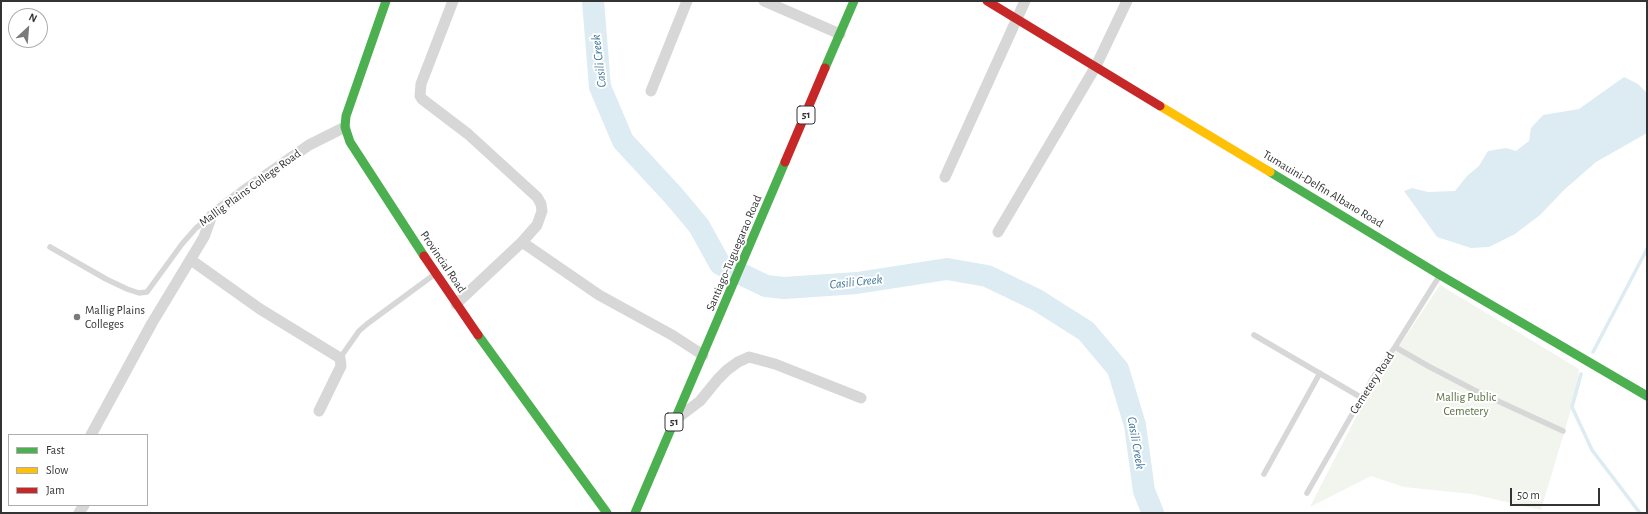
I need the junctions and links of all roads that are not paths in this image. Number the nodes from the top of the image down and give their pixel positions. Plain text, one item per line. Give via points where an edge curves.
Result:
1 (386, 1) edge
2 (453, 1) edge
3 (687, 1) edge
4 (764, 1) edge
5 (854, 1) edge
6 (987, 1) edge
7 (1025, 1) edge
8 (1126, 1) edge
9 (1017, 19) junction
10 (840, 34) junction
11 (1096, 66) junction
12 (651, 91) dead end
13 (345, 127) junction
14 (945, 177) dead end
15 (212, 215) junction
16 (998, 232) dead end
17 (522, 242) junction
18 (50, 247) dead end
19 (191, 260) junction
20 (436, 274) junction
21 (1440, 275) junction
22 (456, 304) junction
23 (1254, 335) dead end
24 (1396, 347) junction
25 (702, 355) junction
26 (340, 358) junction
27 (1320, 373) junction
28 (1647, 396) edge
29 (861, 398) dead end
30 (1362, 398) junction
31 (319, 411) dead end
32 (676, 420) junction
33 (1563, 431) dead end
34 (92, 434) edge
35 (1264, 474) dead end
36 (1307, 493) dead end
37 (607, 513) edge
38 (635, 513) edge

1 - 13 main road via 353,95
2 - 17 street via 422,84 420,96 468,134 537,197 542,211 537,225
3 - 12 street
4 - 10 street
5 - 10 main road, Santiago-Tuguegarao Road / 51
6 - 9 main road, Tumauini-Delfin Albano Road
7 - 9 street
8 - 11 street
9 - 11 main road, Tumauini-Delfin Albano Road
9 - 14 street
10 - 25 main road, Santiago-Tuguegarao Road / 51
11 - 16 street
11 - 21 main road, Tumauini-Delfin Albano Road
13 - 15 street, Mallig Plains College Road via 309,145
13 - 20 main road, Provincial Road via 350,142
15 - 18 lane, Mallig Plains College Road via 182,244 148,292 139,293 127,289
15 - 19 street via 204,237
17 - 22 street
17 - 25 street via 599,295 672,335
19 - 26 street via 260,309
19 - 34 street via 152,323
20 - 22 main road, Provincial Road
20 - 26 lane via 367,324
21 - 24 lane, Cemetery Road
21 - 28 main road, Tumauini-Delfin Albano Road
22 - 37 main road, Provincial Road
23 - 27 lane
24 - 30 lane, Cemetery Road via 1374,376
24 - 33 lane via 1474,390
25 - 32 main road, Santiago-Tuguegarao Road / 51
26 - 31 street via 341,366
27 - 30 lane
27 - 35 lane
29 - 32 street via 775,364 749,357 728,370 700,401
30 - 36 lane, Cemetery Road
32 - 38 main road, Santiago-Tuguegarao Road / 51

